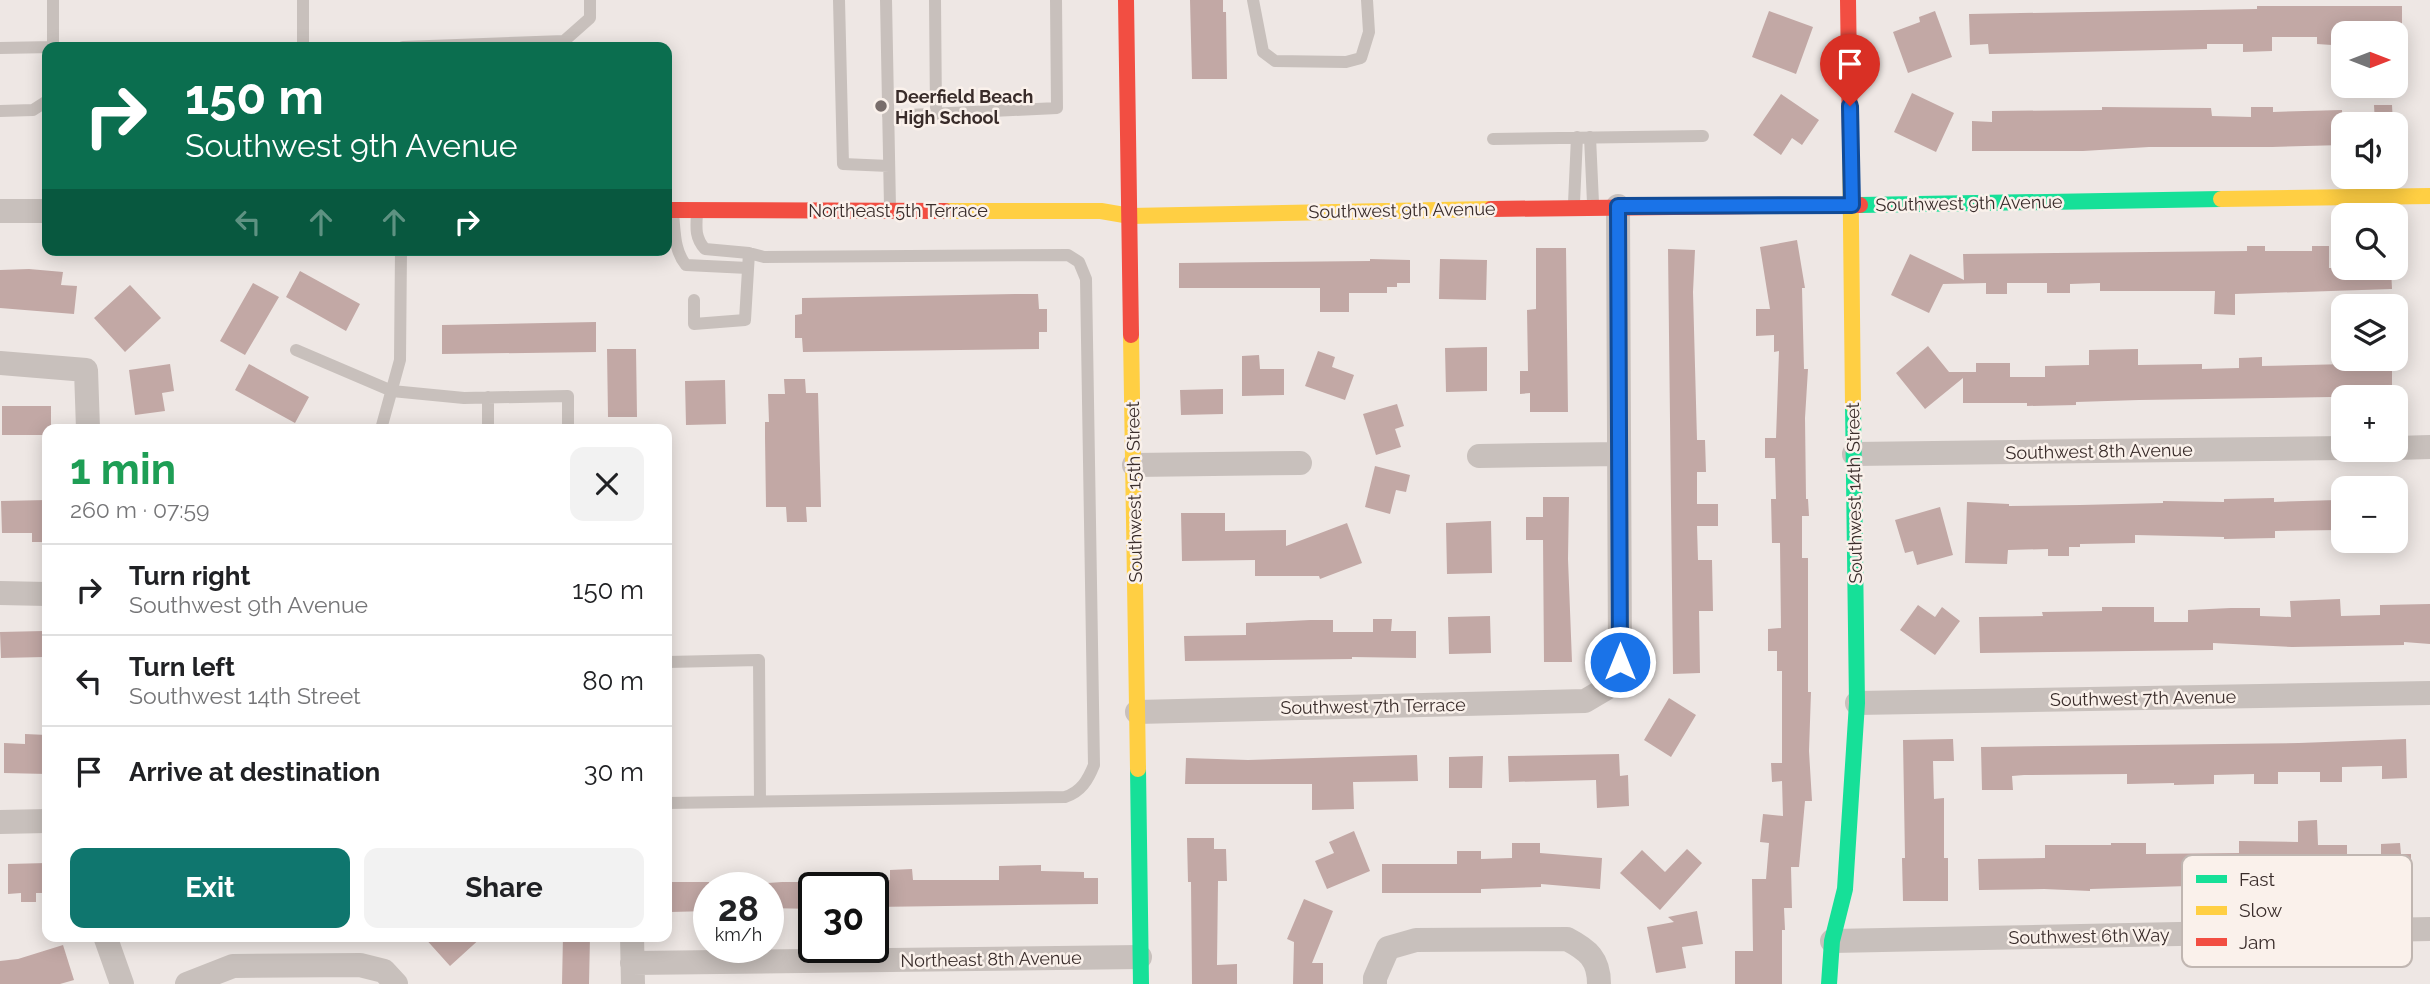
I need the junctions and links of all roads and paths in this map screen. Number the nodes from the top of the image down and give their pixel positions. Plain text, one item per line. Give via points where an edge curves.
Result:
1 (54, 0) edge
2 (303, 0) edge
3 (590, 0) edge
4 (839, 0) edge
5 (886, 0) edge
6 (935, 0) edge
7 (1056, 0) edge
8 (1126, 0) edge
9 (1253, 0) edge
10 (1367, 0) edge
11 (1848, 0) edge
12 (53, 42) edge
13 (303, 42) edge
14 (537, 42) edge
15 (42, 47) edge
16 (0, 48) edge
17 (42, 105) edge
18 (0, 111) edge
19 (936, 114) junction
20 (888, 116) junction
21 (1703, 136) dead end
22 (1577, 137) junction
23 (1590, 137) junction
24 (1493, 139) dead end
25 (889, 166) junction
26 (2430, 195) edge
27 (1852, 205) junction
28 (1605, 206) junction
29 (1574, 207) junction
30 (672, 210) edge
31 (697, 210) junction
32 (0, 211) edge
33 (42, 211) edge
34 (890, 211) junction
35 (1129, 216) junction
36 (672, 221) edge
37 (749, 253) junction
38 (401, 256) edge
39 (748, 268) junction
40 (694, 300) dead end
41 (296, 350) dead end
42 (0, 363) edge
43 (392, 391) junction
44 (488, 397) junction
45 (88, 424) edge
46 (382, 424) edge
47 (488, 424) edge
48 (568, 424) edge
49 (2430, 447) edge
50 (2331, 448) edge
51 (2408, 448) edge
52 (1619, 454) junction
53 (1854, 454) junction
54 (1479, 456) dead end
55 (1300, 463) dead end
56 (1133, 465) junction
57 (0, 593) edge
58 (42, 594) edge
59 (672, 662) edge
60 (2430, 693) edge
61 (1857, 703) junction
62 (1137, 712) junction
63 (760, 801) junction
64 (672, 803) edge
65 (0, 821) edge
66 (42, 821) edge
67 (2412, 929) edge
68 (2430, 929) edge
69 (2182, 934) edge
70 (1832, 940) junction
71 (107, 942) edge
72 (632, 942) edge
73 (1140, 957) junction
74 (633, 974) edge
75 (122, 984) edge
76 (187, 984) edge
77 (396, 984) edge
78 (1140, 984) edge
79 (1375, 984) edge
80 (1599, 984) edge
81 (1829, 984) edge

1 - 12 lane
2 - 13 lane
3 - 14 lane via 590,19 564,41
4 - 25 lane via 843,164
5 - 20 lane
6 - 19 lane
7 - 19 lane via 1057,108
8 - 35 street, Southwest 15th Street
9 - 10 lane via 1263,52 1275,61 1346,62 1361,58 1369,32
11 - 27 street, Southwest 14th Street
15 - 16 lane
17 - 18 lane via 33,110
19 - 20 lane
20 - 25 lane
21 - 23 lane
22 - 23 lane
22 - 24 lane
22 - 29 lane
23 - 28 lane
25 - 34 lane
26 - 27 street, Southwest 9th Avenue
27 - 28 street, Southwest 9th Avenue
27 - 53 street, Southwest 14th Street
28 - 29 street, Southwest 9th Avenue
28 - 52 street
29 - 35 street, Southwest 9th Avenue
30 - 31 street, Northeast 5th Terrace
31 - 34 street, Northeast 5th Terrace
31 - 37 lane via 695,231 705,249
32 - 33 street
34 - 35 street, Northeast 5th Terrace via 1101,211
35 - 56 street, Southwest 15th Street
36 - 39 lane via 677,247 687,265
37 - 39 lane
37 - 63 lane via 764,257 1075,258 1086,279 1089,402 1094,765 1084,785 1065,797
38 - 43 lane via 400,360
39 - 40 lane via 745,320 694,324
41 - 43 lane
42 - 45 street via 86,370
43 - 44 lane
43 - 46 lane
44 - 47 lane
44 - 48 lane via 568,396
49 - 51 street
50 - 53 street, Southwest 8th Avenue
52 - 54 street
52 - 62 street, Southwest 7th Terrace via 1620,662 1607,688 1584,701
53 - 61 street, Southwest 14th Street
55 - 56 street
56 - 62 street, Southwest 15th Street
57 - 58 street
59 - 63 lane via 759,660
60 - 61 street, Southwest 7th Avenue
61 - 70 street, Southwest 14th Street via 1845,889
62 - 73 street, Southwest 15th Street
63 - 64 lane
65 - 66 street
67 - 68 street, Southwest 6th Way
69 - 70 street, Southwest 6th Way
70 - 81 street, Southwest 14th Street
71 - 75 street
72 - 74 street
73 - 74 street, Northeast 8th Avenue
73 - 78 street, Southwest 15th Street
76 - 77 street via 233,966 360,965 384,971
79 - 80 street via 1388,948 1416,940 1567,939 1587,949 1599,970

